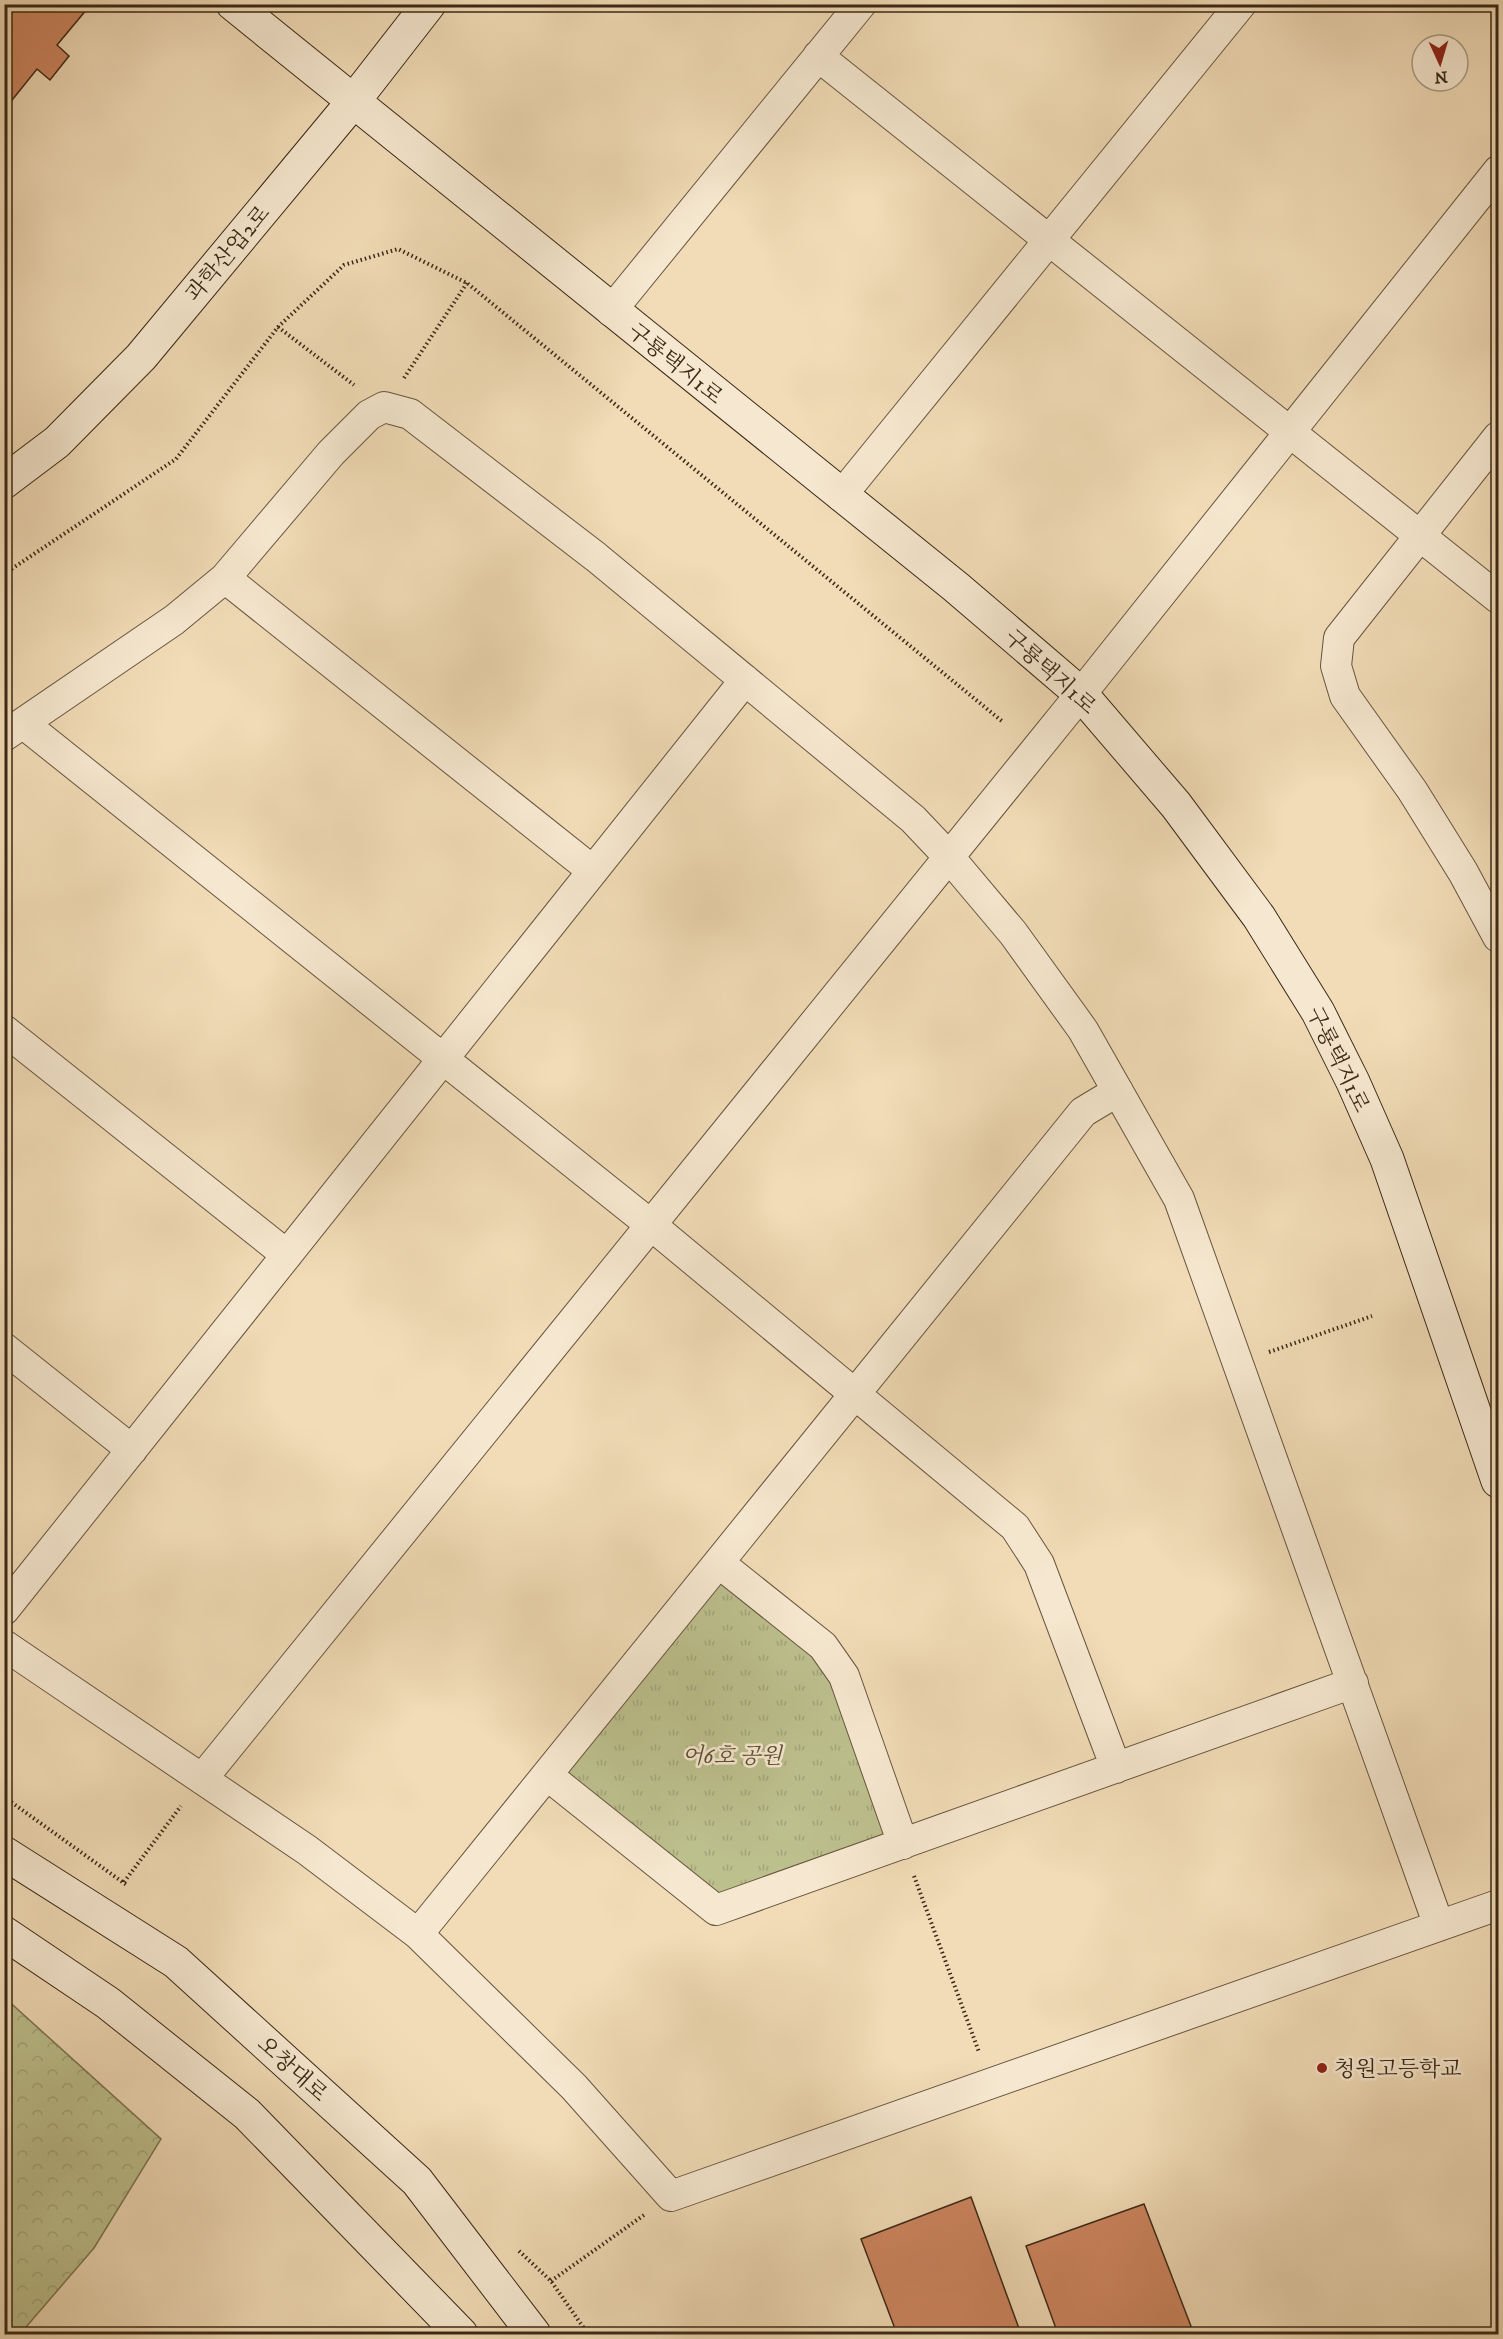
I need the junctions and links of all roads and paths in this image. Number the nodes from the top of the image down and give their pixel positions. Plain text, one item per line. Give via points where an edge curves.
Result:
1 (232, 4) edge
2 (429, 4) edge
3 (861, 4) edge
4 (1241, 4) edge
5 (819, 56) junction
6 (352, 103) junction
7 (1498, 171) edge
8 (1049, 240) junction
9 (467, 283) dead end
10 (611, 311) junction
11 (278, 327) dead end
12 (384, 408) junction
13 (1290, 431) junction
14 (1498, 437) edge
15 (4, 482) edge
16 (841, 495) junction
17 (1420, 534) junction
18 (225, 578) junction
19 (1498, 598) edge
20 (745, 680) junction
21 (1081, 694) junction
22 (14, 730) edge
23 (949, 856) junction
24 (593, 871) junction
25 (1488, 894) edge
26 (1498, 937) edge
27 (4, 1030) edge
28 (444, 1059) junction
29 (1119, 1091) junction
30 (651, 1224) junction
31 (287, 1255) junction
32 (1372, 1316) dead end
33 (4, 1348) edge
34 (1240, 1363) junction
35 (856, 1393) junction
36 (132, 1450) junction
37 (1497, 1469) edge
38 (719, 1563) junction
39 (4, 1610) edge
40 (4, 1645) edge
41 (1353, 1683) junction
42 (1116, 1768) junction
43 (547, 1775) junction
44 (202, 1779) junction
45 (903, 1844) junction
46 (4, 1853) edge
47 (124, 1882) dead end
48 (1498, 1905) edge
49 (1439, 1926) junction
50 (4, 1933) edge
51 (418, 1935) junction
52 (990, 2083) junction
53 (671, 2196) junction
54 (551, 2281) dead end
55 (461, 2334) edge
56 (534, 2334) edge

1 - 6 street, 구룡택지1로
2 - 6 street, 과학산업2로
3 - 5 street
4 - 8 street
5 - 8 street
5 - 10 street
6 - 10 street, 구룡택지1로
6 - 15 street, 과학산업2로 via 141,357 57,442
7 - 13 street
8 - 13 street
8 - 16 street
9 - 12 path
10 - 16 street, 구룡택지1로
11 - 12 path
12 - 18 street via 369,415 331,453
12 - 20 street via 411,414 596,557
13 - 17 street
13 - 21 street
14 - 17 street
16 - 21 street, 구룡택지1로
17 - 19 street
17 - 25 street via 1339,638 1336,666 1345,696
18 - 22 street via 174,620
18 - 24 street
20 - 23 street via 913,819
20 - 24 street
21 - 23 street
21 - 37 street, 구룡택지1로 via 1176,805 1259,917 1318,1012 1386,1159
22 - 28 street
23 - 29 street via 1020,942 1083,1030
23 - 30 street
24 - 28 street
25 - 26 street
27 - 31 street
28 - 30 street
28 - 31 street
29 - 34 street via 1179,1199
29 - 35 street via 1083,1112
30 - 35 street
30 - 44 street
31 - 36 street
32 - 34 path
33 - 36 street
34 - 41 street
35 - 38 street
35 - 42 street via 1015,1527 1039,1564
36 - 39 street
38 - 43 street
38 - 45 street via 823,1646 844,1676
40 - 44 street
41 - 42 street
41 - 49 street
42 - 45 street
43 - 45 street via 716,1911
43 - 51 street
44 - 47 path
44 - 51 street via 307,1850
45 - 52 path
46 - 56 street, 오창대로 via 176,1962 409,2173
48 - 49 street
49 - 52 street
50 - 55 street via 108,2003 247,2114
51 - 53 street via 574,2087
52 - 53 street
53 - 54 path

